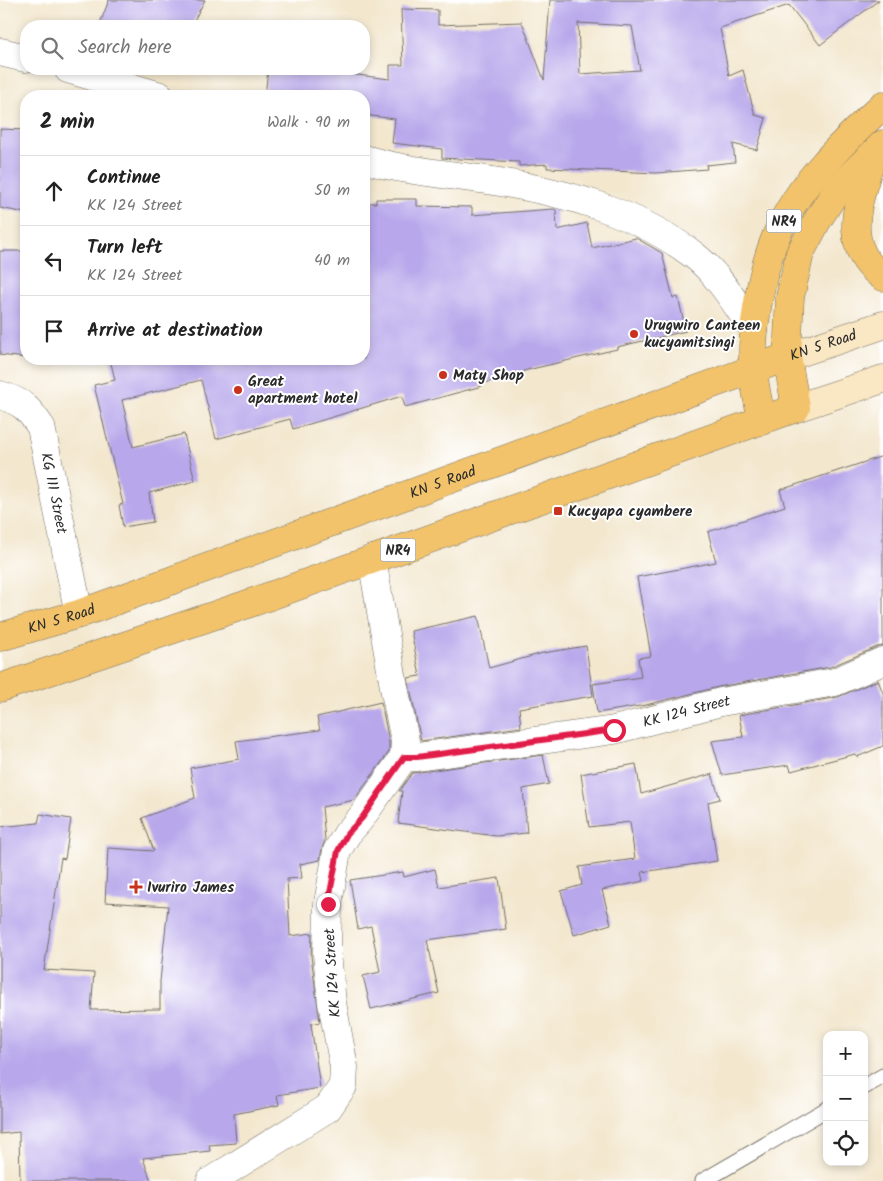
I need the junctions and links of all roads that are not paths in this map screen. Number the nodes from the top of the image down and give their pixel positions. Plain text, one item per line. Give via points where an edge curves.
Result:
1 (0, 52) edge
2 (20, 57) edge
3 (88, 75) edge
4 (140, 90) edge
5 (883, 105) edge
6 (878, 148) edge
7 (370, 161) edge
8 (883, 277) edge
9 (883, 325) edge
10 (754, 330) junction
11 (787, 357) junction
12 (753, 369) junction
13 (883, 379) edge
14 (0, 395) edge
15 (796, 408) junction
16 (762, 421) junction
17 (372, 559) junction
18 (79, 614) junction
19 (0, 637) edge
20 (883, 662) edge
21 (0, 688) edge
22 (404, 757) junction
23 (883, 1076) edge
24 (868, 1085) edge
25 (823, 1111) edge
26 (211, 1181) edge
27 (703, 1181) edge

1 - 2 street
3 - 4 street
5 - 10 highway, NR4 via 849,136 796,200 777,234 762,281
6 - 8 highway via 857,208 856,236 860,252
6 - 11 highway, NR4 via 838,188 800,253 790,297
7 - 10 street via 547,191 631,217 696,256
9 - 11 main road, KN 5 Road
10 - 12 highway, NR4
11 - 12 highway, KN 5 Road
11 - 15 highway, NR4
12 - 16 highway, NR4
12 - 18 highway, KN 5 Road
13 - 15 main road
14 - 18 street, KG 111 Street via 14,399 29,410 41,427
15 - 16 highway, NR4
16 - 17 highway, NR4
17 - 21 highway, NR4
17 - 22 street via 405,741
18 - 19 highway, KN 5 Road
20 - 22 street, KK 124 Street via 835,682 721,702 614,730
22 - 26 street, KK 124 Street via 338,851 328,904 332,1003 344,1067 343,1086 328,1108
23 - 24 lane
25 - 27 lane

